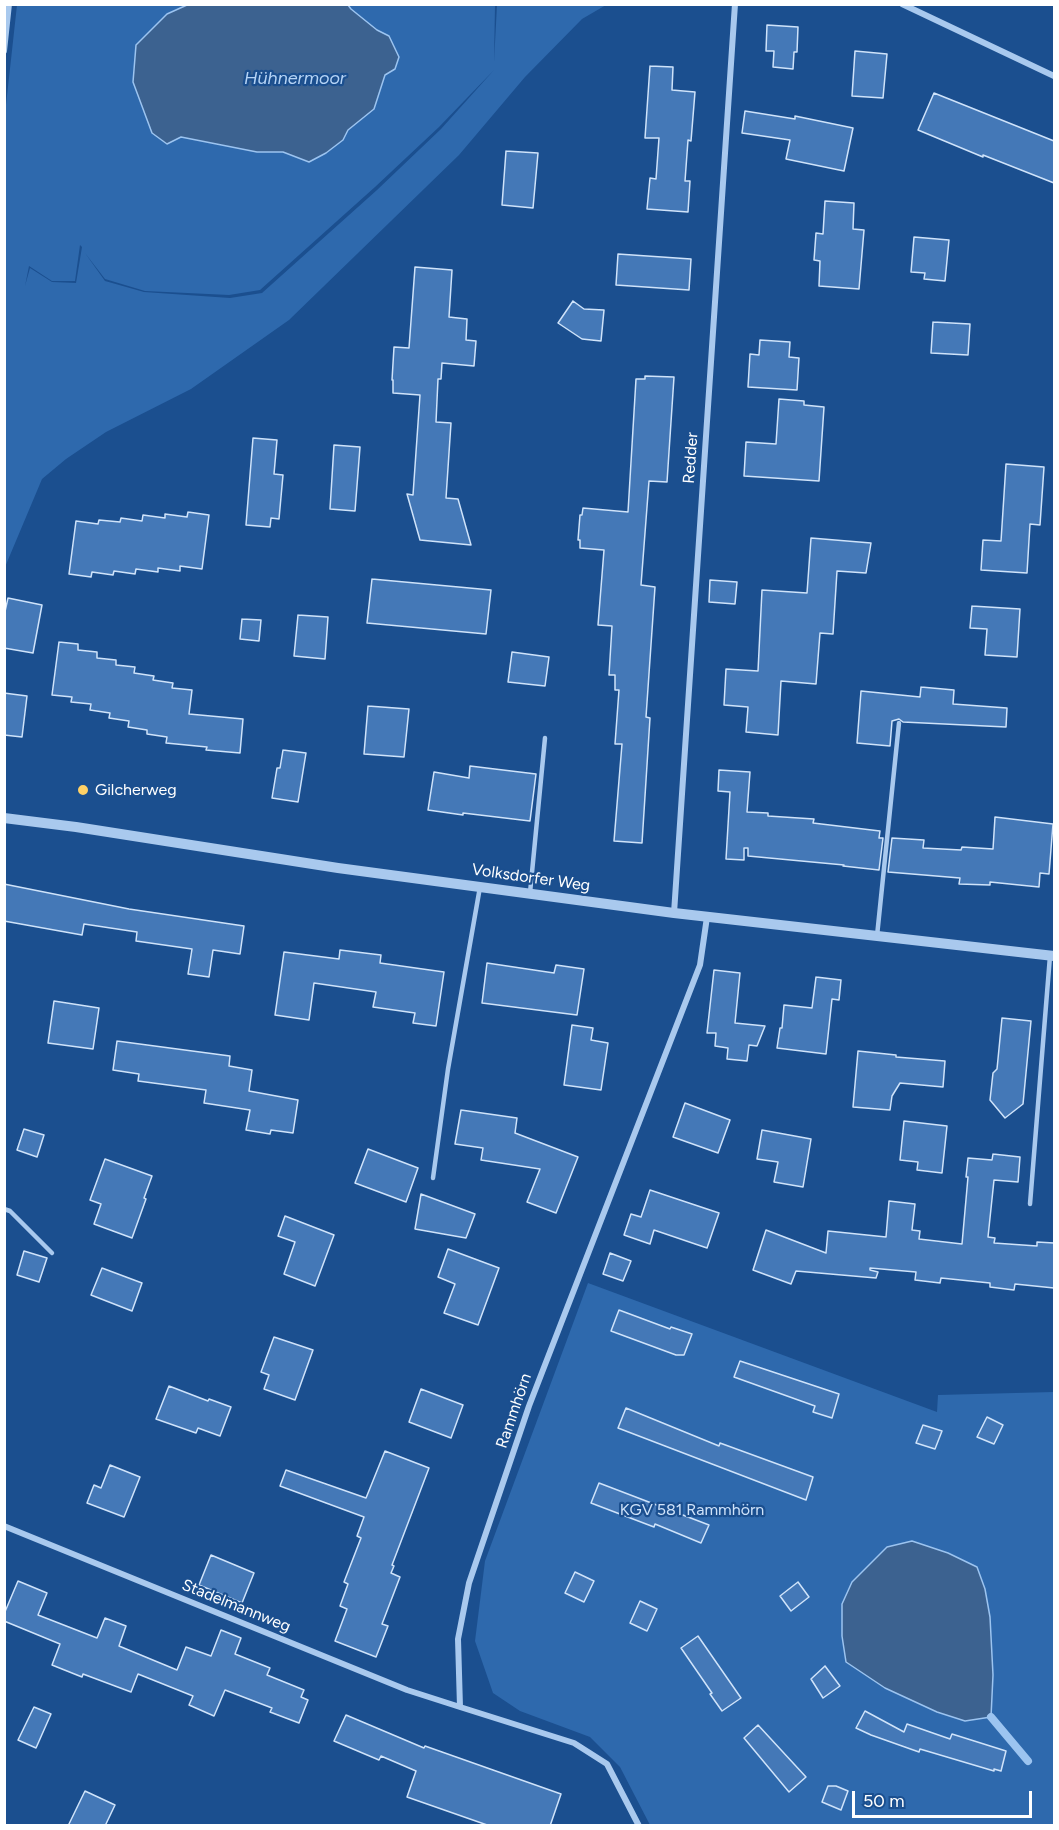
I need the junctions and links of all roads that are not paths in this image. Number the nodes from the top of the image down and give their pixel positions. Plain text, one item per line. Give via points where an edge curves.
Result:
1 (9, 4) edge
2 (735, 4) edge
3 (902, 4) edge
4 (5, 43) edge
5 (4, 51) edge
6 (1054, 76) edge
7 (899, 723) dead end
8 (545, 738) dead end
9 (4, 818) edge
10 (480, 887) junction
11 (530, 893) junction
12 (674, 913) junction
13 (707, 917) junction
14 (877, 936) junction
15 (1052, 956) edge
16 (433, 1178) dead end
17 (1030, 1204) dead end
18 (4, 1209) edge
19 (52, 1253) dead end
20 (4, 1526) edge
21 (460, 1707) junction
22 (639, 1826) edge

1 - 4 street
2 - 12 street, Redder
3 - 6 street
4 - 5 street
7 - 14 lane
8 - 11 lane
9 - 10 street, Volksdorfer Weg
10 - 11 street, Volksdorfer Weg
10 - 16 lane
11 - 12 street, Volksdorfer Weg
12 - 13 street, Volksdorfer Weg
13 - 14 street, Volksdorfer Weg
13 - 21 street, Rammhörn via 700,965 529,1406 469,1583 458,1639
14 - 15 street, Volksdorfer Weg
15 - 17 lane
18 - 19 lane
20 - 21 street, Stadelmannweg via 407,1690
21 - 22 street via 574,1743 607,1764

